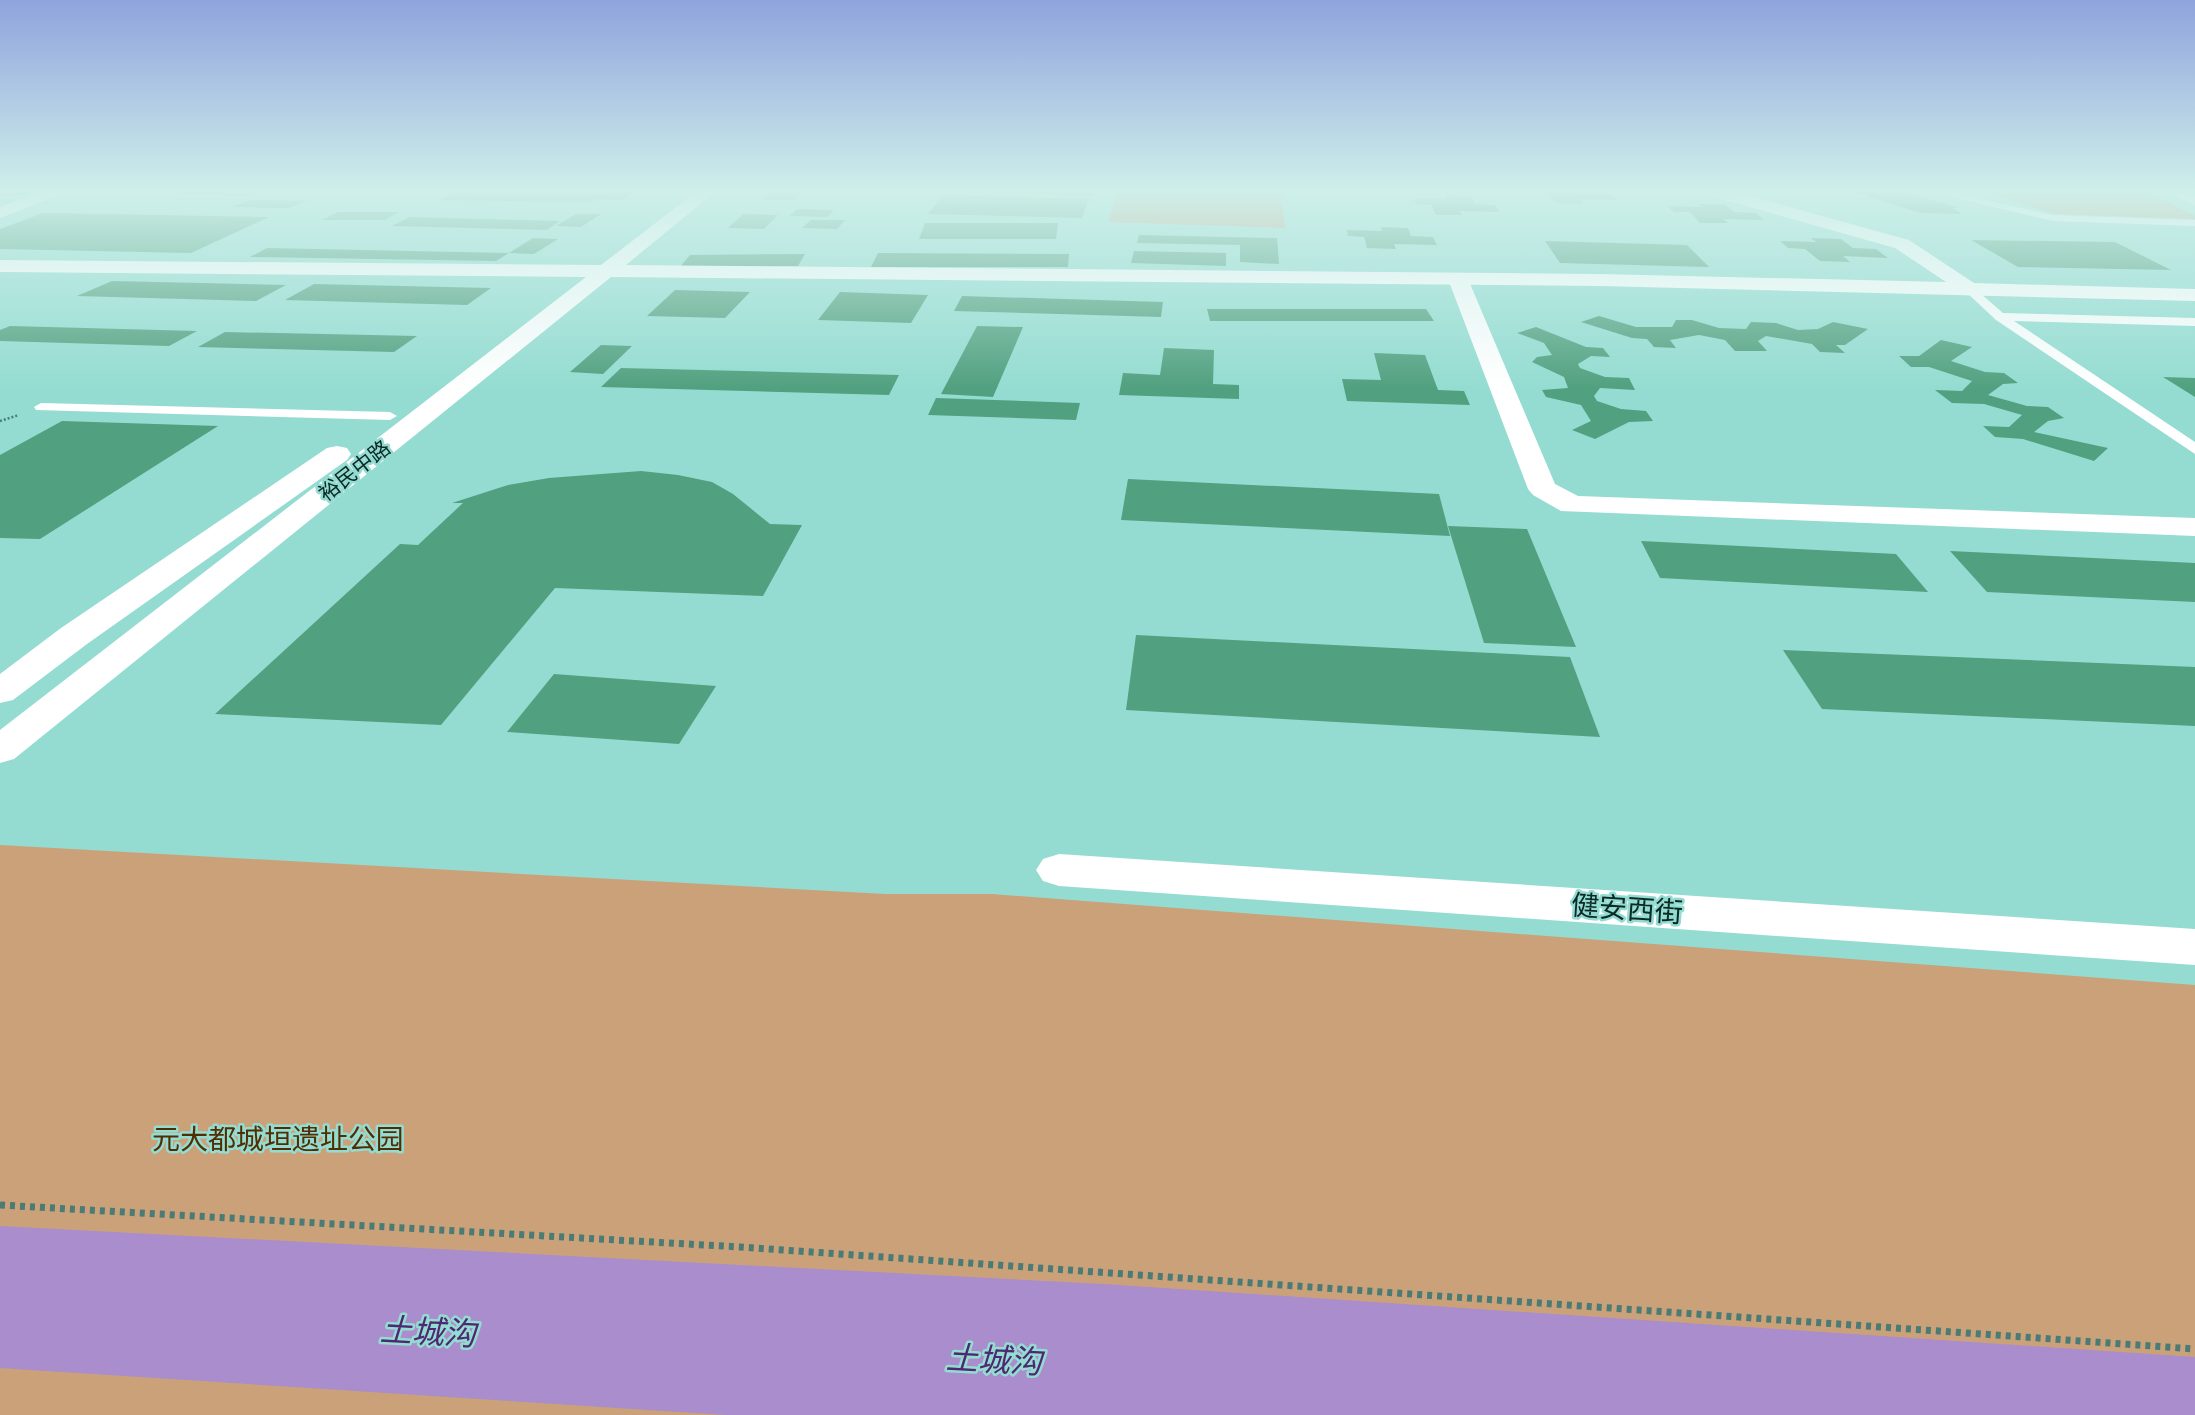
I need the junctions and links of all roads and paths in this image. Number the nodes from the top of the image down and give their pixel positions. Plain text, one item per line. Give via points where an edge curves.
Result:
1 (611, 257) edge
2 (615, 257) edge
3 (1921, 257) edge
4 (0, 266) edge
5 (592, 273) junction
6 (1458, 279) junction
7 (1969, 289) junction
8 (2195, 295) edge
9 (2000, 317) junction
10 (2195, 322) edge
11 (41, 407) dead end
12 (390, 416) junction
13 (2195, 449) edge
14 (2195, 527) edge
15 (0, 692) edge
16 (0, 750) edge
17 (1059, 870) dead end
18 (2195, 947) edge
19 (0, 1205) edge
20 (2195, 1349) edge

1 - 5 street, 裕民中路
2 - 5 street, 裕民中路
3 - 7 street
4 - 5 street
5 - 6 street
5 - 12 street, 裕民中路
5 - 16 street, 裕民中路
6 - 7 street
6 - 14 street via 1543,489 1572,505
7 - 8 street
7 - 9 lane
9 - 10 lane
9 - 13 lane
11 - 12 lane
12 - 15 street, 裕民中路
17 - 18 street, 健安西街
19 - 20 path via 740,1247

